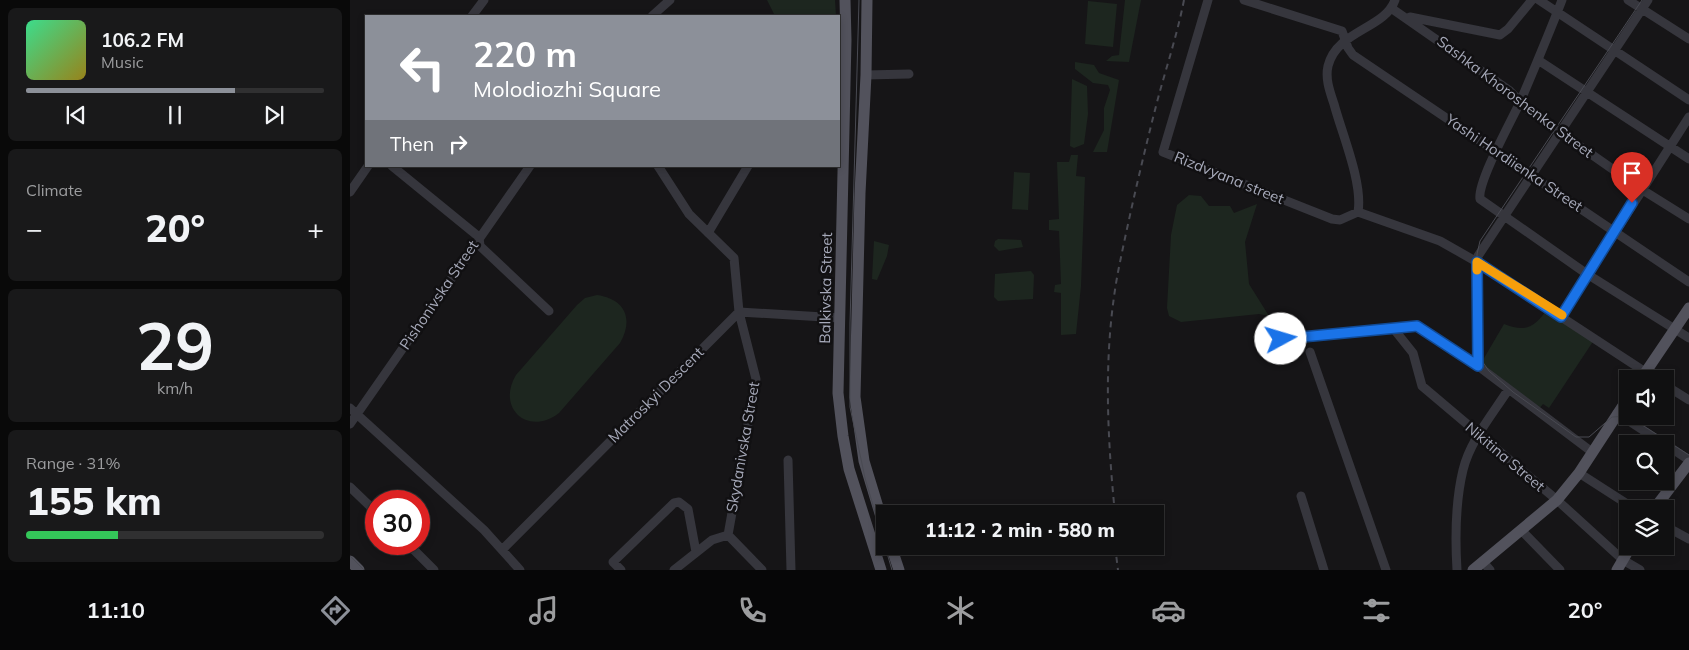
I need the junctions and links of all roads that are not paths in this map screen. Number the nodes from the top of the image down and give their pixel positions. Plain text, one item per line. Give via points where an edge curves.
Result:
1 (484, 0) edge
2 (670, 0) edge
3 (845, 0) edge
4 (867, 0) edge
5 (1208, 0) edge
6 (1244, 0) edge
7 (1532, 0) edge
8 (1539, 0) edge
9 (1562, 0) edge
10 (1628, 0) edge
11 (1648, 0) edge
12 (1393, 4) edge
13 (1641, 9) junction
14 (1557, 12) junction
15 (473, 15) edge
16 (653, 15) edge
17 (1406, 16) junction
18 (1689, 39) edge
19 (1346, 40) junction
20 (1614, 49) junction
21 (1538, 60) junction
22 (909, 74) dead end
23 (866, 75) junction
24 (1587, 90) junction
25 (1689, 100) edge
26 (1520, 102) junction
27 (841, 104) edge
28 (1689, 117) edge
29 (1560, 132) junction
30 (1670, 147) junction
31 (1496, 152) junction
32 (1689, 160) edge
33 (367, 167) edge
34 (393, 167) edge
35 (529, 167) edge
36 (659, 167) edge
37 (747, 167) edge
38 (1531, 175) junction
39 (1641, 189) junction
40 (350, 192) edge
41 (1358, 212) junction
42 (1503, 217) junction
43 (1689, 219) edge
44 (1615, 230) junction
45 (708, 233) junction
46 (479, 237) junction
47 (1477, 262) junction
48 (1587, 274) junction
49 (1689, 282) edge
50 (1689, 308) edge
51 (549, 311) dead end
52 (739, 312) junction
53 (1561, 317) junction
54 (840, 318) junction
55 (1393, 328) junction
56 (1675, 329) junction
57 (1689, 338) edge
58 (1281, 339) dead end
59 (1310, 352) dead end
60 (1478, 366) junction
61 (1636, 370) edge
62 (1646, 370) edge
63 (1508, 390) junction
64 (1674, 391) edge
65 (1689, 400) edge
66 (1619, 410) edge
67 (353, 411) edge
68 (1617, 413) junction
69 (350, 424) edge
70 (1479, 434) junction
71 (1651, 435) edge
72 (1674, 450) edge
73 (1592, 452) junction
74 (788, 460) dead end
75 (1689, 461) edge
76 (1579, 473) junction
77 (350, 487) edge
78 (1301, 496) dead end
79 (1557, 500) junction
80 (1621, 500) edge
81 (1661, 500) edge
82 (365, 501) edge
83 (877, 505) edge
84 (1521, 530) junction
85 (1674, 531) edge
86 (728, 534) junction
87 (1689, 539) edge
88 (502, 550) junction
89 (696, 552) junction
90 (419, 555) edge
91 (893, 555) edge
92 (350, 561) edge
93 (1620, 565) edge
94 (1486, 566) edge
95 (360, 570) edge
96 (434, 570) edge
97 (519, 570) edge
98 (621, 570) edge
99 (674, 570) edge
100 (762, 570) edge
101 (791, 570) edge
102 (881, 570) edge
103 (898, 570) edge
104 (1324, 570) edge
105 (1386, 570) edge
106 (1457, 570) edge
107 (1474, 570) edge
108 (1560, 570) edge
109 (1640, 570) edge

1 - 15 street
2 - 16 street
3 - 27 main road, Balkivska Street via 846,40
4 - 23 main road, Balkivska Street
5 - 41 street, Rizdvyana street via 1163,152 1332,219 1340,220
6 - 19 street via 1336,28 1344,33
7 - 17 street via 1500,35
8 - 14 street
9 - 14 street
10 - 13 street
11 - 13 street
12 - 17 street, Sashka Khoroshenka Street
12 - 19 street
13 - 18 street
13 - 20 street
14 - 20 street
14 - 21 street
17 - 26 street, Sashka Khoroshenka Street via 1510,91
19 - 31 street, Yashi Hordiienka Street via 1353,55
19 - 41 street via 1332,56 1327,75 1360,192
20 - 24 street
20 - 25 street
21 - 24 street
21 - 26 street
22 - 23 street
23 - 83 main road, Balkivska Street via 855,397 864,461
24 - 29 street
24 - 30 street
26 - 29 street, Sashka Khoroshenka Street
26 - 31 street
27 - 54 main road, Balkivska Street
28 - 30 street
29 - 38 street
29 - 39 street, Sashka Khoroshenka Street
30 - 32 street
30 - 39 street
31 - 38 street, Yashi Hordiienka Street
31 - 42 street via 1479,196
33 - 40 street
34 - 46 street
35 - 46 street, Pishonivska Street
36 - 45 street, Skydanivska Street via 689,214
37 - 45 street
38 - 42 street
38 - 44 street, Yashi Hordiienka Street
39 - 43 street, Sashka Khoroshenka Street
39 - 44 street
41 - 47 street via 1429,236
42 - 47 street
42 - 48 street
44 - 48 street
44 - 49 street, Yashi Hordiienka Street
45 - 52 street, Skydanivska Street via 734,258
46 - 51 street via 480,246
46 - 67 street, Pishonivska Street
47 - 53 street
47 - 60 street
48 - 53 street
48 - 56 street
50 - 56 main road
52 - 54 street
52 - 86 street, Skydanivska Street via 756,379
52 - 88 street, Matroskyi Descent
53 - 61 street
54 - 102 main road, Balkivska Street via 838,393 843,436 849,469
55 - 58 street
55 - 60 street via 1417,326
55 - 70 street, Nikitina Street via 1413,353 1422,386
56 - 57 street
56 - 62 main road
59 - 105 street
60 - 63 street
63 - 70 street
63 - 73 street
64 - 65 street
66 - 68 main road
67 - 69 street, Pishonivska Street
67 - 88 street via 427,476
68 - 71 street
68 - 73 main road
70 - 79 street, Nikitina Street
70 - 106 street via 1463,470 1455,531
72 - 75 street
73 - 76 main road
74 - 101 street
75 - 81 main road
76 - 79 main road
76 - 80 street
77 - 82 street
78 - 104 street
79 - 84 main road
79 - 93 street, Nikitina Street
84 - 94 main road
84 - 108 street
85 - 87 street
86 - 89 street via 712,540
86 - 100 street
88 - 97 street
89 - 98 street via 688,509 679,502 674,503 613,562
89 - 99 street
90 - 96 street
91 - 103 main road
92 - 95 main road
93 - 109 street, Nikitina Street
94 - 107 main road

